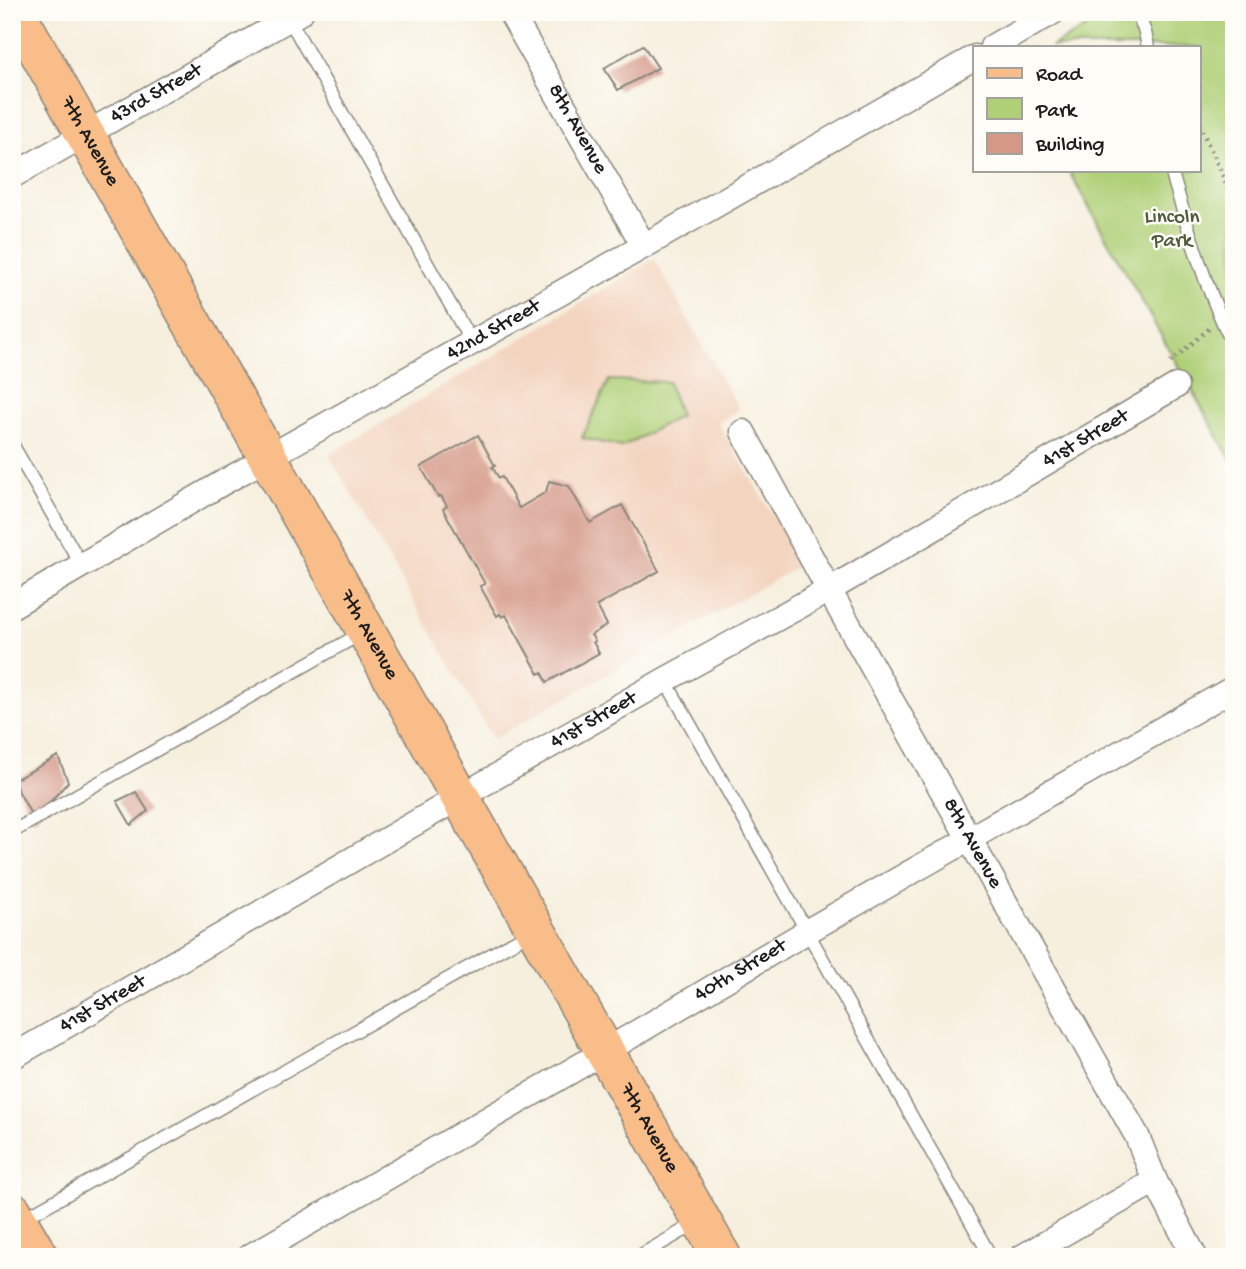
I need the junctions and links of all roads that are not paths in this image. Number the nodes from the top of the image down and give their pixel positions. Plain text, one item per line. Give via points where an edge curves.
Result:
1 (16, 12) edge
2 (510, 12) edge
3 (1053, 12) edge
4 (1137, 12) edge
5 (292, 14) edge
6 (994, 46) edge
7 (1148, 46) edge
8 (973, 58) edge
9 (85, 134) junction
10 (1172, 172) edge
11 (12, 176) edge
12 (644, 246) junction
13 (472, 343) junction
14 (1234, 346) edge
15 (1173, 374) road end
16 (743, 432) dead end
17 (12, 444) edge
18 (268, 457) junction
19 (82, 566) junction
20 (829, 590) junction
21 (12, 606) edge
22 (367, 631) junction
23 (665, 680) junction
24 (1234, 688) edge
25 (460, 797) junction
26 (12, 832) edge
27 (969, 839) junction
28 (535, 929) junction
29 (806, 932) junction
30 (604, 1052) junction
31 (12, 1057) edge
32 (1155, 1181) junction
33 (15, 1216) edge
34 (702, 1220) junction
35 (39, 1257) edge
36 (249, 1257) edge
37 (638, 1257) edge
38 (722, 1257) edge
39 (991, 1257) edge
40 (1022, 1257) edge
41 (1195, 1257) edge

1 - 9 main road, 7th Avenue
2 - 12 street, 8th Avenue
3 - 6 street
4 - 7 lane
5 - 9 street, 43rd Street
5 - 13 lane
8 - 12 street, 42nd Street
9 - 11 street, 43rd Street
9 - 18 main road, 7th Avenue
10 - 14 lane via 1220,320
12 - 13 street, 42nd Street
13 - 18 street, 42nd Street
15 - 20 street, 41st Street
16 - 20 street, 8th Avenue
17 - 19 lane
18 - 19 street, 42nd Street
18 - 22 main road, 7th Avenue
19 - 21 street, 42nd Street
20 - 23 street, 41st Street
20 - 27 street, 8th Avenue
22 - 25 main road, 7th Avenue
22 - 26 lane
23 - 25 street, 41st Street
23 - 29 lane
24 - 27 street, 40th Street
25 - 28 main road, 7th Avenue
25 - 31 street, 41st Street
27 - 29 street, 40th Street
27 - 32 street, 8th Avenue via 1137,1136
28 - 30 main road, 7th Avenue
28 - 33 lane
29 - 30 street, 40th Street
29 - 39 lane
30 - 34 main road, 7th Avenue
30 - 36 street, 40th Street
32 - 40 street
32 - 41 street, 8th Avenue
33 - 35 main road
34 - 37 lane
34 - 38 main road, 7th Avenue

